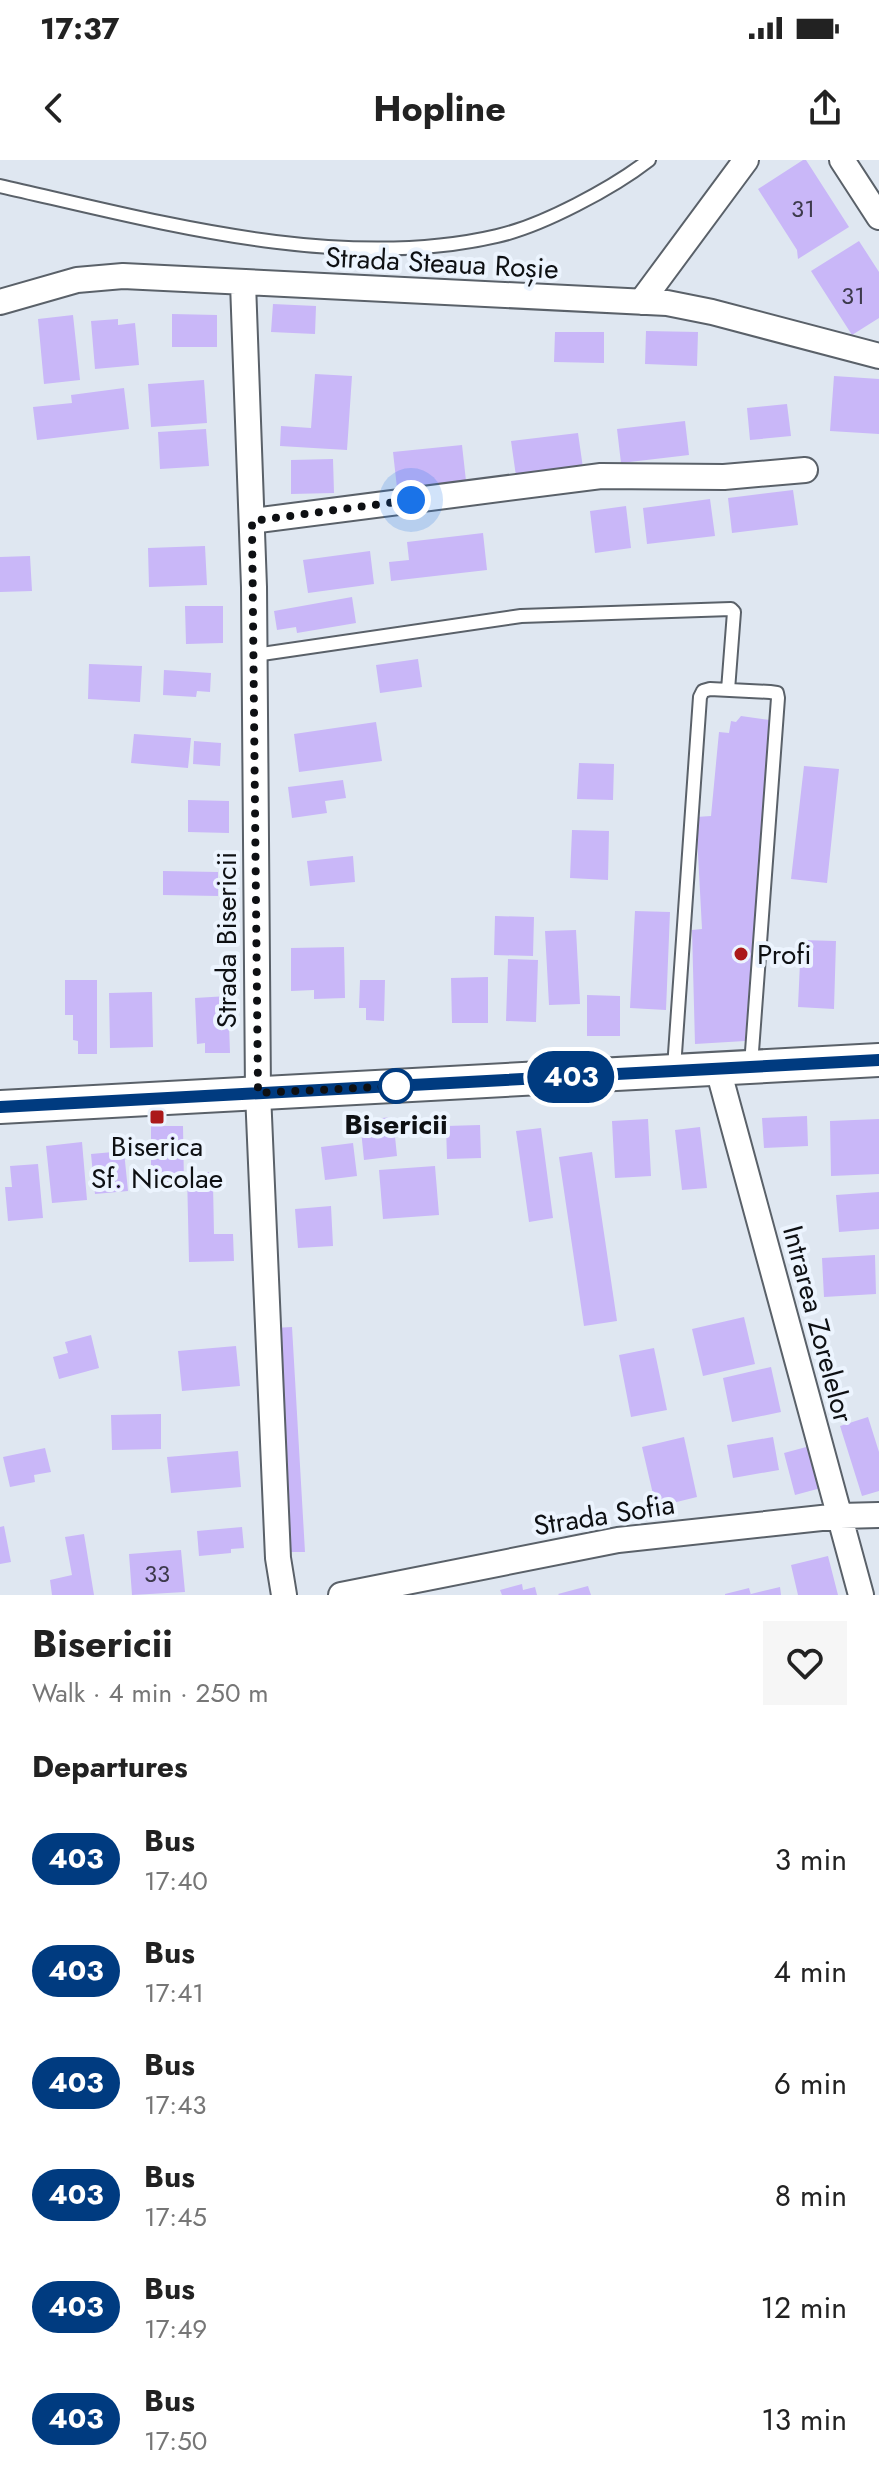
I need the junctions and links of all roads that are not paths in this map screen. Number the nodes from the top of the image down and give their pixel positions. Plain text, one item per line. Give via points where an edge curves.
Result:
1 (649, 160) edge
2 (746, 160) edge
3 (842, 160) edge
4 (0, 186) edge
5 (879, 217) edge
6 (243, 283) junction
7 (0, 302) edge
8 (641, 302) junction
9 (879, 356) edge
10 (805, 470) dead end
11 (252, 521) junction
12 (255, 655) junction
13 (728, 690) junction
14 (879, 1060) edge
15 (751, 1067) junction
16 (718, 1069) junction
17 (674, 1071) junction
18 (258, 1093) junction
19 (0, 1107) edge
20 (879, 1515) edge
21 (840, 1516) junction
22 (284, 1595) edge
23 (341, 1595) edge
24 (861, 1595) edge

1 - 4 lane via 559,213 500,236 433,247 375,249 216,233
2 - 8 street
3 - 5 street
6 - 7 street, Strada Steaua Roșie via 123,276 77,280
6 - 8 street, Strada Steaua Roșie
6 - 11 street, Strada Bisericii
8 - 9 street, Strada Steaua Roșie via 712,312
10 - 11 street via 724,477 601,476
11 - 12 street, Strada Bisericii
12 - 13 lane via 521,616 731,609
12 - 18 street, Strada Bisericii
13 - 15 lane via 777,693 778,698
13 - 17 lane via 710,689 700,697
14 - 15 main road
15 - 16 main road
16 - 17 main road
16 - 21 street, Intrarea Zorelelor
17 - 18 main road
18 - 19 main road
18 - 22 street, Strada Bisericii via 278,1558
20 - 21 street, Strada Sofia
21 - 23 street, Strada Sofia via 576,1547
21 - 24 street, Intrarea Zorelelor

